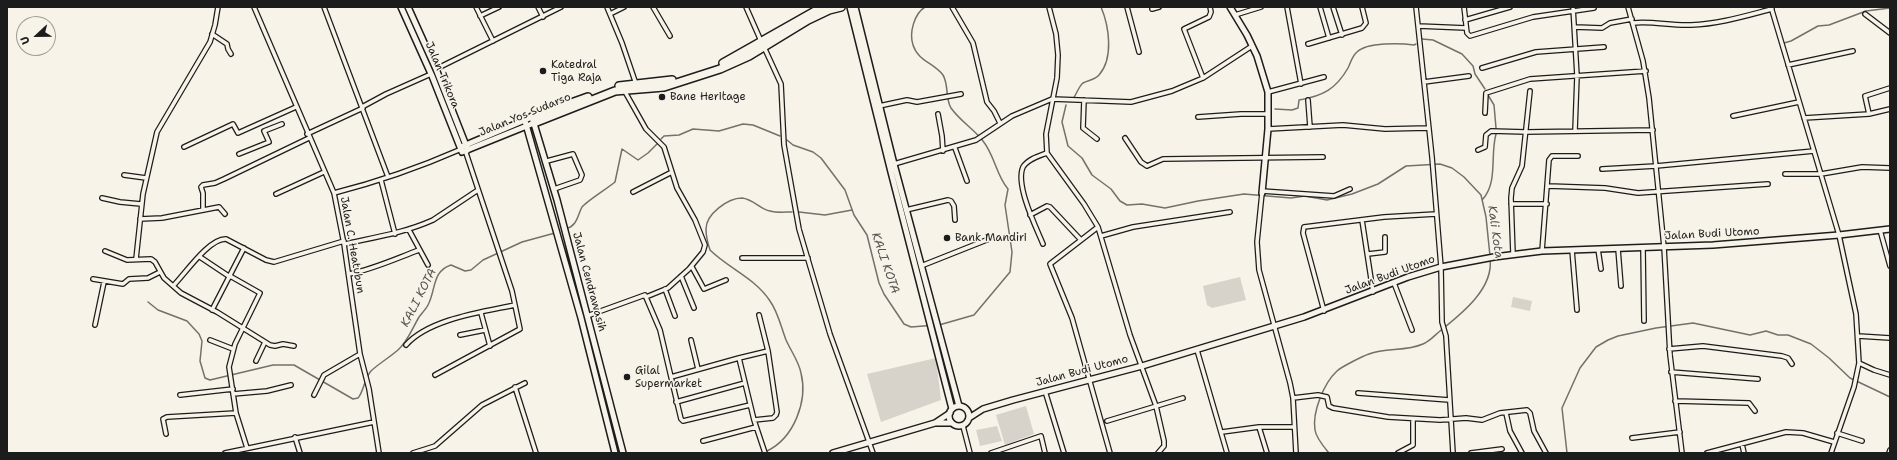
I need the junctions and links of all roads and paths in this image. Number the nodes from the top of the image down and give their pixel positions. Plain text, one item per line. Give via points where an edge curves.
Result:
1 (218, 7) edge
2 (254, 7) edge
3 (324, 7) edge
4 (401, 7) edge
5 (408, 7) edge
6 (476, 7) edge
7 (499, 7) edge
8 (538, 7) edge
9 (561, 7) edge
10 (606, 7) edge
11 (624, 7) edge
12 (654, 7) edge
13 (746, 7) edge
14 (822, 7) edge
15 (841, 7) edge
16 (850, 7) edge
17 (855, 7) edge
18 (952, 7) edge
19 (1049, 7) edge
20 (1127, 7) edge
21 (1159, 7) edge
22 (1210, 7) edge
23 (1230, 7) edge
24 (1261, 7) edge
25 (1286, 7) edge
26 (1320, 7) edge
27 (1333, 7) edge
28 (1362, 7) edge
29 (1416, 7) edge
30 (1464, 7) edge
31 (1510, 7) edge
32 (1628, 7) edge
33 (1594, 8) edge
34 (1772, 8) edge
35 (1152, 9) dead end
36 (1573, 9) edge
37 (610, 14) junction
38 (1865, 14) dead end
39 (1235, 15) junction
40 (480, 16) junction
41 (543, 17) junction
42 (1465, 20) junction
43 (1632, 21) junction
44 (1418, 26) junction
45 (1575, 27) junction
46 (1466, 28) junction
47 (1890, 33) edge
48 (212, 34) junction
49 (1342, 34) junction
50 (670, 36) dead end
51 (1329, 38) junction
52 (493, 41) junction
53 (1308, 44) dead end
54 (763, 45) junction
55 (1252, 46) junction
56 (1604, 47) dead end
57 (1577, 49) junction
58 (1853, 51) dead end
59 (1139, 52) dead end
60 (231, 54) dead end
61 (1788, 65) junction
62 (1482, 68) dead end
63 (436, 69) junction
64 (1646, 71) junction
65 (431, 74) junction
66 (1469, 76) dead end
67 (1577, 76) junction
68 (1324, 77) dead end
69 (1203, 78) junction
70 (1424, 82) junction
71 (1301, 84) junction
72 (637, 86) junction
73 (1890, 88) edge
74 (624, 90) junction
75 (1530, 91) dead end
76 (1268, 92) junction
77 (961, 94) dead end
78 (1052, 99) junction
79 (1084, 100) junction
80 (1308, 100) dead end
81 (1799, 102) junction
82 (879, 106) junction
83 (296, 107) junction
84 (362, 107) junction
85 (1890, 109) edge
86 (1485, 113) dead end
87 (938, 114) dead end
88 (1267, 114) junction
89 (1869, 114) junction
90 (1733, 116) dead end
91 (1198, 117) dead end
92 (1804, 118) junction
93 (533, 120) junction
94 (282, 124) dead end
95 (525, 124) junction
96 (1000, 124) junction
97 (1310, 127) junction
98 (1428, 128) junction
99 (1268, 129) junction
100 (1652, 130) junction
101 (1574, 131) junction
102 (1526, 132) junction
103 (307, 134) junction
104 (309, 138) junction
105 (1125, 138) dead end
106 (1097, 140) dead end
107 (184, 147) dead end
108 (955, 148) junction
109 (464, 150) junction
110 (1478, 150) dead end
111 (943, 151) junction
112 (1814, 151) junction
113 (1047, 153) junction
114 (239, 154) dead end
115 (1578, 156) dead end
116 (1323, 157) dead end
117 (1265, 158) junction
118 (547, 161) junction
119 (894, 164) junction
120 (1656, 166) junction
121 (1890, 168) edge
122 (1602, 169) dead end
123 (324, 172) junction
124 (672, 172) junction
125 (1786, 174) dead end
126 (1821, 174) junction
127 (124, 175) dead end
128 (388, 177) junction
129 (146, 178) junction
130 (381, 180) junction
131 (967, 180) dead end
132 (1768, 184) dead end
133 (1548, 186) junction
134 (554, 189) junction
135 (1350, 189) dead end
136 (478, 190) junction
137 (633, 192) dead end
138 (1262, 192) junction
139 (334, 193) junction
140 (1658, 193) junction
141 (276, 194) dead end
142 (102, 198) dead end
143 (557, 200) junction
144 (141, 204) junction
145 (549, 204) junction
146 (1511, 204) junction
147 (1547, 204) junction
148 (203, 210) junction
149 (904, 211) junction
150 (1230, 212) dead end
151 (225, 214) dead end
152 (1436, 214) junction
153 (1030, 215) junction
154 (140, 219) junction
155 (955, 220) dead end
156 (1362, 220) junction
157 (1098, 228) junction
158 (1890, 229) edge
159 (409, 230) junction
160 (1880, 230) junction
161 (395, 234) junction
162 (1839, 235) junction
163 (1101, 236) junction
164 (1386, 237) dead end
165 (989, 239) dead end
166 (1081, 240) junction
167 (344, 242) junction
168 (1043, 244) dead end
169 (1664, 247) junction
170 (244, 248) junction
171 (1642, 248) junction
172 (1598, 249) junction
173 (1618, 249) junction
174 (419, 250) junction
175 (1572, 250) junction
176 (105, 251) dead end
177 (1542, 251) junction
178 (1368, 254) junction
179 (1512, 254) junction
180 (200, 257) junction
181 (742, 258) dead end
182 (808, 258) junction
183 (136, 259) junction
184 (428, 265) dead end
185 (921, 266) junction
186 (1890, 266) edge
187 (692, 267) junction
188 (1441, 267) junction
189 (1601, 269) dead end
190 (574, 270) junction
191 (160, 272) junction
192 (567, 272) junction
193 (349, 274) junction
194 (230, 276) junction
195 (681, 276) junction
196 (93, 279) dead end
197 (726, 280) dead end
198 (104, 282) junction
199 (1394, 283) junction
200 (173, 286) junction
201 (1621, 286) dead end
202 (665, 289) junction
203 (1373, 292) junction
204 (646, 297) junction
205 (515, 305) junction
206 (694, 308) dead end
207 (212, 310) junction
208 (1577, 310) dead end
209 (1324, 311) junction
210 (481, 312) junction
211 (759, 315) dead end
212 (587, 316) junction
213 (675, 316) dead end
214 (1644, 321) dead end
215 (95, 325) dead end
216 (1275, 326) junction
217 (242, 327) junction
218 (485, 330) junction
219 (1412, 330) dead end
220 (460, 335) dead end
221 (1858, 336) junction
222 (1890, 338) edge
223 (210, 340) dead end
224 (690, 340) dead end
225 (265, 342) junction
226 (406, 345) dead end
227 (294, 346) dead end
228 (490, 346) junction
229 (233, 349) junction
230 (1669, 349) junction
231 (1197, 350) junction
232 (768, 351) junction
233 (360, 354) junction
234 (739, 358) junction
235 (256, 361) dead end
236 (1859, 363) junction
237 (1792, 364) dead end
238 (1142, 366) junction
239 (698, 369) junction
240 (1671, 372) junction
241 (435, 375) dead end
242 (1890, 375) edge
243 (671, 377) junction
244 (1758, 379) dead end
245 (1089, 380) junction
246 (525, 383) dead end
247 (745, 383) junction
248 (291, 385) dead end
249 (515, 387) junction
250 (603, 388) junction
251 (1045, 391) junction
252 (233, 392) junction
253 (1358, 393) dead end
254 (180, 395) dead end
255 (314, 395) dead end
256 (1183, 398) dead end
257 (1293, 398) junction
258 (1449, 400) junction
259 (1675, 401) junction
260 (676, 402) junction
261 (750, 405) junction
262 (959, 406) junction
263 (1156, 406) junction
264 (983, 409) junction
265 (967, 410) junction
266 (951, 411) junction
267 (1755, 411) dead end
268 (236, 413) junction
269 (1506, 413) junction
270 (970, 418) junction
271 (1413, 419) junction
272 (754, 420) junction
273 (1452, 420) junction
274 (1107, 421) dead end
275 (374, 422) junction
276 (935, 423) junction
277 (952, 423) junction
278 (963, 426) junction
279 (756, 427) junction
280 (1259, 427) junction
281 (1294, 427) junction
282 (1222, 432) junction
283 (1680, 432) junction
284 (1837, 433) junction
285 (166, 434) dead end
286 (295, 437) junction
287 (1632, 438) dead end
288 (703, 440) dead end
289 (1862, 441) dead end
290 (1834, 442) junction
291 (870, 443) junction
292 (1742, 444) junction
293 (1502, 449) dead end
294 (245, 450) edge
295 (1890, 450) edge
296 (1003, 451) edge
297 (225, 453) edge
298 (300, 453) edge
299 (379, 453) edge
300 (413, 453) edge
301 (536, 453) edge
302 (615, 453) edge
303 (623, 453) edge
304 (765, 453) edge
305 (833, 453) edge
306 (873, 453) edge
307 (970, 453) edge
308 (991, 453) edge
309 (1045, 453) edge
310 (1064, 453) edge
311 (1110, 453) edge
312 (1158, 453) edge
313 (1227, 453) edge
314 (1267, 453) edge
315 (1296, 453) edge
316 (1398, 453) edge
317 (1454, 453) edge
318 (1471, 453) edge
319 (1522, 453) edge
320 (1546, 453) edge
321 (1682, 453) edge
322 (1707, 453) edge
323 (1744, 453) edge
324 (1831, 453) edge
325 (1889, 453) edge

1 - 48 street
2 - 83 street, Jalan C. Heatubun
3 - 84 street
4 - 65 street, Jalan Trikora
5 - 63 street, Jalan Trikora
6 - 40 street
7 - 40 street
8 - 41 street
9 - 41 street
10 - 37 street
11 - 37 street
12 - 50 street
13 - 54 street
14 - 54 highway, Jalan Yos Sudarso via 803,16
15 - 54 highway, Jalan Yos Sudarso via 808,20
16 - 149 street
17 - 82 street
18 - 96 street via 973,43 987,102
19 - 78 street via 1058,55
20 - 59 street
21 - 35 street
22 - 69 street via 1209,17 1184,29
23 - 39 street
24 - 39 street
25 - 71 street
26 - 51 street
27 - 49 street
28 - 49 street via 1364,26
29 - 44 street
30 - 42 street
31 - 42 street
32 - 43 street
33 - 36 street
34 - 43 street via 1731,20 1692,25
34 - 61 street
36 - 45 street
36 - 46 street via 1534,17 1470,36 1467,35
37 - 72 street
38 - 47 street
39 - 55 street
40 - 52 street
41 - 52 street
42 - 46 street
43 - 45 street via 1610,23 1602,28
43 - 64 street
44 - 46 street
44 - 70 street
45 - 57 street
48 - 60 street via 227,44
48 - 129 street via 197,66 160,125
49 - 51 street
51 - 53 street
52 - 63 street
54 - 72 highway, Jalan Yos Sudarso via 738,62 695,78 664,87
54 - 182 street via 781,84 784,145 799,229
55 - 69 street
55 - 76 street
56 - 57 street
57 - 62 street via 1524,54
57 - 67 street
58 - 61 street
61 - 81 street
63 - 109 street, Jalan Trikora
64 - 67 street
64 - 100 street
65 - 84 street
65 - 109 street, Jalan Trikora
66 - 70 street
67 - 86 street via 1530,79 1488,91 1485,95
67 - 101 street
68 - 71 street
69 - 79 street via 1148,99 1130,102
70 - 98 street
71 - 76 street
72 - 74 highway, Jalan Yos Sudarso
72 - 93 highway, Jalan Yos Sudarso via 612,88
73 - 89 street via 1865,96
74 - 93 highway, Jalan Yos Sudarso
74 - 124 street via 646,129 664,147
75 - 102 street
76 - 88 street
77 - 82 street via 917,102 906,100
78 - 79 street
78 - 96 street via 1012,116
78 - 113 street via 1046,134
79 - 106 street via 1082,128
80 - 97 street
81 - 90 street
81 - 92 street
82 - 119 street
83 - 103 street, Jalan C. Heatubun
83 - 107 street via 238,133 233,124
84 - 103 street
84 - 128 street
85 - 89 street
87 - 111 street
88 - 91 street
88 - 99 street
89 - 92 street
92 - 112 street
93 - 95 street, Jalan Yos Sudarso
93 - 118 street, Jalan Cendrawasih
94 - 114 street via 264,132 269,142
95 - 109 street, Jalan Yos Sudarso
95 - 145 street, Jalan Cendrawasih
96 - 108 street via 978,139
97 - 98 street via 1343,125
97 - 99 street
98 - 152 street
99 - 117 street
100 - 101 street
100 - 120 street
101 - 102 street
102 - 110 street via 1488,132 1485,147
102 - 146 street via 1522,166 1512,188
103 - 104 street, Jalan C. Heatubun
104 - 123 street, Jalan C. Heatubun
104 - 148 street via 224,179 200,187 203,192
105 - 117 street via 1141,162 1147,166 1163,159
108 - 111 street
108 - 131 street
109 - 128 street
109 - 136 street
111 - 119 street
112 - 120 street
112 - 126 street
113 - 153 street via 1030,160 1023,169 1024,196
113 - 157 street
115 - 133 street via 1552,156 1549,160
116 - 117 street
117 - 138 street
118 - 134 street, Jalan Cendrawasih
118 - 134 street via 573,154 582,175 580,180
119 - 149 street
120 - 122 street
120 - 140 street
121 - 126 street via 1856,167
123 - 139 street, Jalan C. Heatubun
123 - 141 street
124 - 137 street
124 - 187 street via 677,188 695,220 705,245
125 - 126 street
126 - 162 street
127 - 129 street
128 - 130 street
129 - 144 street
130 - 139 street
130 - 161 street
132 - 140 street
133 - 140 street via 1586,186 1638,194
133 - 147 street
134 - 143 street, Jalan Cendrawasih
135 - 138 street via 1334,196
136 - 159 street via 433,220
136 - 205 street
138 - 216 street via 1257,242 1258,259
139 - 167 street, Jalan C. Heatubun
140 - 169 street
142 - 144 street
143 - 145 street
143 - 190 street, Jalan Cendrawasih
144 - 154 street
145 - 192 street, Jalan Cendrawasih
146 - 147 street
146 - 179 street
147 - 177 street
148 - 151 street via 219,207
148 - 154 street via 162,218
149 - 155 street via 948,200 954,206
149 - 185 street
149 - 266 street
150 - 163 street via 1133,227
152 - 156 street
152 - 188 street
153 - 166 street via 1047,206 1050,207
153 - 168 street
154 - 183 street
156 - 178 street
156 - 209 street via 1304,227 1303,233
157 - 163 street
157 - 166 street
158 - 160 street, Jalan Budi Utomo
159 - 161 street
159 - 174 street
160 - 162 street, Jalan Budi Utomo
160 - 186 street
161 - 167 street
162 - 169 street, Jalan Budi Utomo
162 - 221 street via 1854,301
163 - 238 street via 1130,335
164 - 178 street via 1385,252
165 - 185 street
166 - 245 street via 1050,264 1072,318
167 - 170 street via 274,262
167 - 193 street, Jalan C. Heatubun
169 - 171 street, Jalan Budi Utomo
169 - 230 street
170 - 180 street via 221,239 208,247
170 - 194 street
171 - 173 street, Jalan Budi Utomo
171 - 214 street
172 - 173 street, Jalan Budi Utomo
172 - 175 street, Jalan Budi Utomo
172 - 189 street
173 - 201 street
174 - 184 street
174 - 193 street via 396,258 393,262
175 - 177 street, Jalan Budi Utomo
175 - 208 street
176 - 183 street via 127,260
177 - 179 street, Jalan Budi Utomo
178 - 203 street
179 - 188 street, Jalan Budi Utomo
180 - 194 street
180 - 200 street
181 - 182 street
182 - 291 street via 830,334
183 - 191 street via 151,259
185 - 262 street
187 - 195 street
187 - 197 street via 704,289
188 - 199 street, Jalan Budi Utomo
188 - 258 street via 1442,324 1446,332
190 - 192 street
190 - 212 street, Jalan Cendrawasih
191 - 198 street via 148,278 129,279 126,284
191 - 200 street
192 - 250 street, Jalan Cendrawasih
193 - 233 street, Jalan C. Heatubun
194 - 207 street
194 - 217 street via 260,293
195 - 202 street
195 - 206 street
196 - 198 street
198 - 215 street
199 - 203 street, Jalan Budi Utomo
199 - 219 street
200 - 207 street
202 - 204 street
202 - 213 street
203 - 209 street, Jalan Budi Utomo
204 - 212 street via 642,295
204 - 243 street via 660,330
205 - 210 street
205 - 228 street via 520,329
207 - 217 street
209 - 216 street, Jalan Budi Utomo
210 - 218 street
210 - 226 street via 428,329 414,336
211 - 232 street
212 - 250 street, Jalan Cendrawasih
216 - 231 street, Jalan Budi Utomo
216 - 257 street
217 - 225 street
217 - 229 street
218 - 220 street
218 - 228 street
221 - 222 street
221 - 236 street
223 - 229 street
224 - 239 street
225 - 227 street via 274,346
225 - 235 street
228 - 241 street
229 - 252 street via 229,367
230 - 237 street via 1702,346 1782,356 1788,358
230 - 240 street
231 - 238 street, Jalan Budi Utomo
231 - 282 street
232 - 234 street
232 - 272 street via 776,415 773,418
233 - 255 street via 324,375
233 - 275 street, Jalan C. Heatubun
234 - 239 street
234 - 247 street
236 - 242 street
236 - 284 street via 1854,387
238 - 245 street, Jalan Budi Utomo
238 - 263 street
239 - 243 street
240 - 244 street
240 - 259 street
243 - 260 street
245 - 251 street, Jalan Budi Utomo
245 - 311 street
246 - 249 street
247 - 260 street
247 - 261 street
248 - 252 street via 267,391
249 - 300 street via 482,405 435,446
249 - 301 street
250 - 302 street, Jalan Cendrawasih
250 - 303 street, Jalan Cendrawasih
251 - 264 street, Jalan Budi Utomo
251 - 310 street
252 - 254 street
252 - 268 street
253 - 258 street
256 - 263 street
257 - 271 street via 1325,396 1332,408
257 - 281 street
258 - 273 street
259 - 267 street via 1749,402
259 - 283 street
260 - 261 street via 680,419 685,422
261 - 272 street
262 - 265 street
262 - 266 street
263 - 274 street
263 - 312 street via 1164,441 1164,446
264 - 265 street, Jalan Budi Utomo
264 - 270 street, Jalan Budi Utomo
265 - 270 street
266 - 276 street
266 - 277 street
268 - 285 street via 167,416 163,419
268 - 294 street
269 - 273 street via 1482,420
269 - 319 street via 1510,431
269 - 320 street via 1528,410 1534,431
270 - 278 street
271 - 273 street
271 - 316 street via 1413,445
272 - 279 street
273 - 317 street
275 - 286 street
275 - 299 street, Jalan C. Heatubun
276 - 277 street
276 - 291 street
277 - 278 street
278 - 307 street
279 - 288 street
279 - 304 street
280 - 281 street
280 - 282 street
280 - 314 street
281 - 315 street
282 - 313 street
283 - 287 street
283 - 321 street
284 - 289 street
284 - 290 street
286 - 294 street
286 - 298 street
290 - 292 street via 1803,433 1786,432
290 - 324 street
291 - 305 street
291 - 306 street
292 - 322 street
292 - 323 street
293 - 318 street
294 - 297 street
295 - 325 street
296 - 308 street
296 - 309 street via 1041,436

